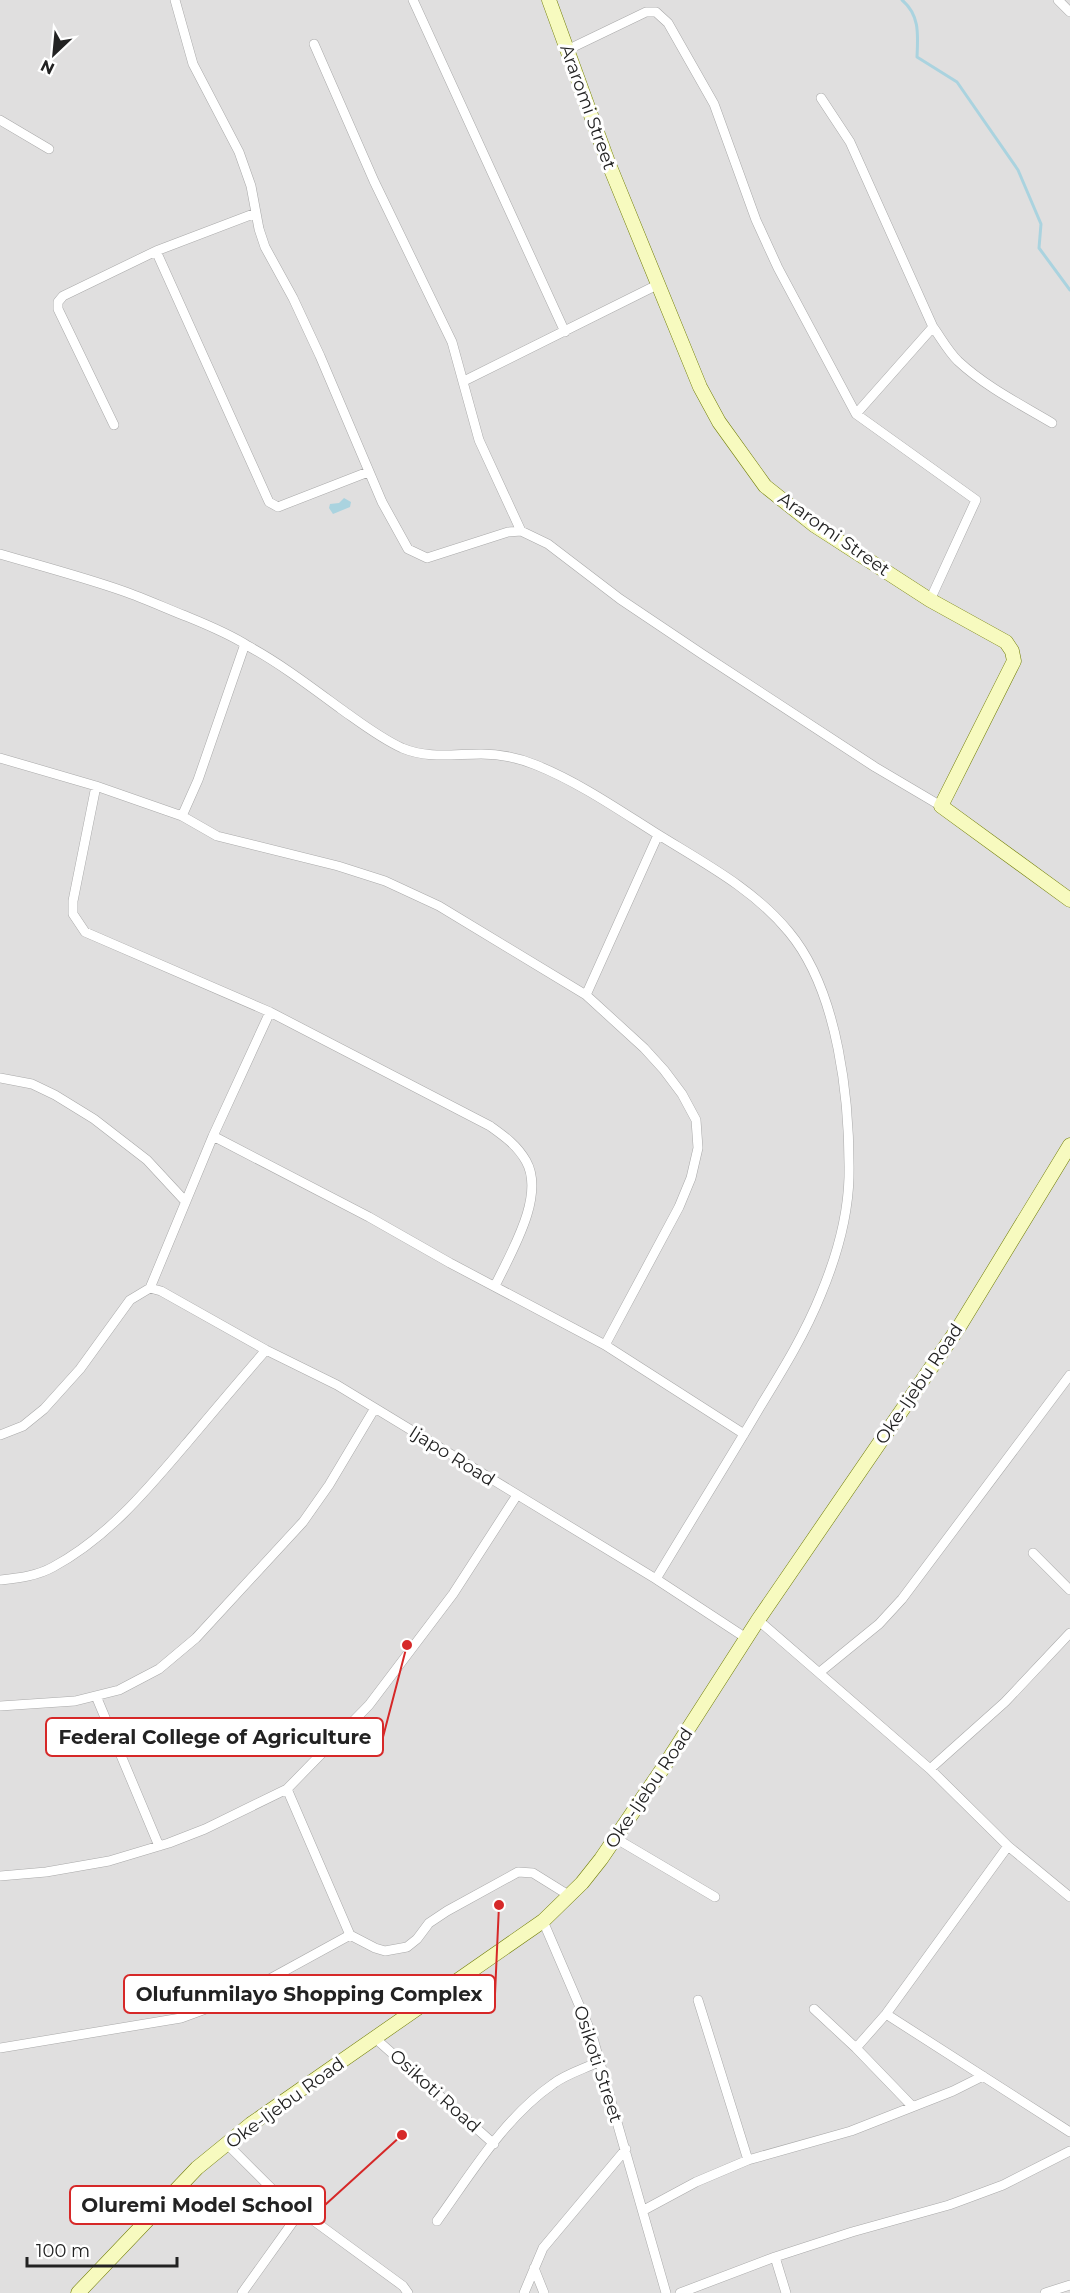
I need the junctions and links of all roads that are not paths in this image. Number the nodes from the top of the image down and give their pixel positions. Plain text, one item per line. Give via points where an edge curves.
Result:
1 (175, 0) edge
2 (413, 0) edge
3 (549, 0) edge
4 (1058, 0) edge
5 (1070, 12) edge
6 (315, 44) dead end
7 (567, 50) junction
8 (821, 98) dead end
9 (0, 120) edge
10 (49, 149) dead end
11 (256, 213) junction
12 (156, 250) junction
13 (659, 284) junction
14 (933, 327) junction
15 (565, 332) junction
16 (464, 381) junction
17 (856, 414) junction
18 (1052, 423) dead end
19 (114, 425) dead end
20 (368, 472) junction
21 (521, 531) junction
22 (0, 554) edge
23 (930, 600) junction
24 (245, 644) junction
25 (0, 758) edge
26 (96, 786) junction
27 (941, 806) junction
28 (182, 816) junction
29 (658, 835) junction
30 (1070, 900) edge
31 (586, 995) junction
32 (270, 1012) junction
33 (0, 1078) edge
34 (213, 1136) junction
35 (1070, 1145) edge
36 (185, 1201) junction
37 (495, 1286) junction
38 (150, 1288) junction
39 (605, 1346) junction
40 (266, 1350) junction
41 (1070, 1375) edge
42 (375, 1408) junction
43 (744, 1434) junction
44 (0, 1435) edge
45 (517, 1495) junction
46 (1033, 1553) dead end
47 (656, 1579) junction
48 (0, 1580) edge
49 (1070, 1590) edge
50 (758, 1620) junction
51 (1070, 1633) edge
52 (746, 1638) junction
53 (820, 1672) junction
54 (96, 1696) junction
55 (0, 1706) edge
56 (930, 1769) junction
57 (287, 1789) junction
58 (615, 1838) junction
59 (159, 1846) junction
60 (1008, 1846) junction
61 (0, 1876) edge
62 (570, 1896) junction
63 (715, 1898) dead end
64 (1070, 1898) edge
65 (543, 1921) junction
66 (350, 1935) junction
67 (698, 2000) dead end
68 (814, 2009) dead end
69 (886, 2014) junction
70 (376, 2039) junction
71 (0, 2048) edge
72 (856, 2048) junction
73 (598, 2062) junction
74 (983, 2076) junction
75 (912, 2106) junction
76 (1070, 2132) edge
77 (227, 2144) junction
78 (494, 2144) junction
79 (626, 2150) junction
80 (1070, 2151) edge
81 (748, 2160) junction
82 (644, 2210) junction
83 (300, 2212) junction
84 (437, 2221) dead end
85 (775, 2257) junction
86 (534, 2268) junction
87 (1070, 2285) edge
88 (78, 2293) edge
89 (242, 2293) edge
90 (408, 2293) edge
91 (524, 2293) edge
92 (544, 2293) edge
93 (666, 2293) edge
94 (680, 2293) edge
95 (786, 2293) edge
96 (1045, 2293) edge

1 - 11 street via 194,64 239,152
2 - 15 street
3 - 7 main road, Araromi Street
4 - 5 street
6 - 16 street via 374,181 452,342
7 - 13 main road, Araromi Street
7 - 17 street via 646,12 663,17 714,104 756,220
8 - 14 street via 850,142
9 - 10 street
11 - 12 street
11 - 20 street via 265,247 320,356
12 - 19 street via 58,302
12 - 20 street via 268,502 278,507
13 - 15 street
13 - 23 main road, Araromi Street via 700,387 719,422 760,480 814,525
14 - 17 street
14 - 18 street via 956,359 978,378
15 - 16 street
16 - 21 street via 479,440
17 - 23 street via 976,500
20 - 21 street via 408,549 427,558
21 - 27 street via 548,544 620,598
22 - 24 street via 124,591
23 - 27 main road, Araromi Street via 1006,642 1014,661
24 - 28 street
24 - 29 street via 404,749 450,756 509,756 534,764 612,805
25 - 26 street
26 - 28 street
26 - 32 street via 73,901 78,925 85,932
27 - 30 main road
28 - 31 street via 217,836 385,881 439,906
29 - 31 street
29 - 43 street via 741,887 770,910 792,935 821,985 842,1070 849,1180 834,1257 821,1295 790,1358
31 - 39 street via 644,1048 682,1094 696,1120 698,1148 679,1207
32 - 34 street
32 - 37 street via 510,1140 527,1162 532,1179 531,1201
33 - 36 street via 32,1084 94,1119 147,1160
34 - 36 street
34 - 37 street
35 - 50 main road, Oke-Ijebu Road via 958,1327
36 - 38 street
37 - 39 street
38 - 40 street, Ijapo Road via 162,1291
38 - 44 street via 130,1300 80,1369 45,1408 23,1426
39 - 43 street
40 - 42 street, Ijapo Road via 337,1384
40 - 48 street via 148,1490 114,1522 51,1568 22,1578
41 - 53 street via 902,1599 879,1624
42 - 45 street, Ijapo Road
42 - 54 street via 330,1485 303,1522 196,1638 159,1669 119,1690
43 - 47 street
45 - 47 street, Ijapo Road
45 - 57 street via 453,1594 369,1705
46 - 49 street
47 - 52 street, Ijapo Road
50 - 52 main road, Oke-Ijebu Road
50 - 53 street
51 - 56 street via 1005,1702
52 - 58 main road, Oke-Ijebu Road
53 - 56 street
54 - 55 street
54 - 59 street
56 - 60 street
57 - 59 street via 205,1829
57 - 66 street
58 - 62 main road, Oke-Ijebu Road
58 - 63 street
59 - 61 street via 109,1861
60 - 64 street
60 - 69 street
62 - 65 main road, Oke-Ijebu Road
62 - 66 street via 533,1872 518,1872 429,1923 407,1947 385,1951
65 - 70 main road, Oke-Ijebu Road
65 - 73 street, Osikoti Street via 592,2035
66 - 71 street via 233,1999 181,2018
67 - 81 street
68 - 72 street
69 - 72 street
69 - 74 street
70 - 77 main road, Oke-Ijebu Road via 250,2124
70 - 78 street, Osikoti Road
72 - 75 street
73 - 78 street via 539,2094
73 - 79 street, Osikoti Street
74 - 75 street
74 - 76 street
75 - 81 street via 851,2131
77 - 83 street
77 - 88 main road, Oke-Ijebu Road via 197,2168
78 - 84 street
79 - 82 street, Osikoti Street
79 - 86 street via 553,2233
80 - 85 street via 1003,2185 949,2205
81 - 82 street
82 - 93 street, Osikoti Street
83 - 89 street
83 - 90 street via 404,2286
85 - 94 street
85 - 95 street
86 - 91 street
86 - 92 street
87 - 96 street

